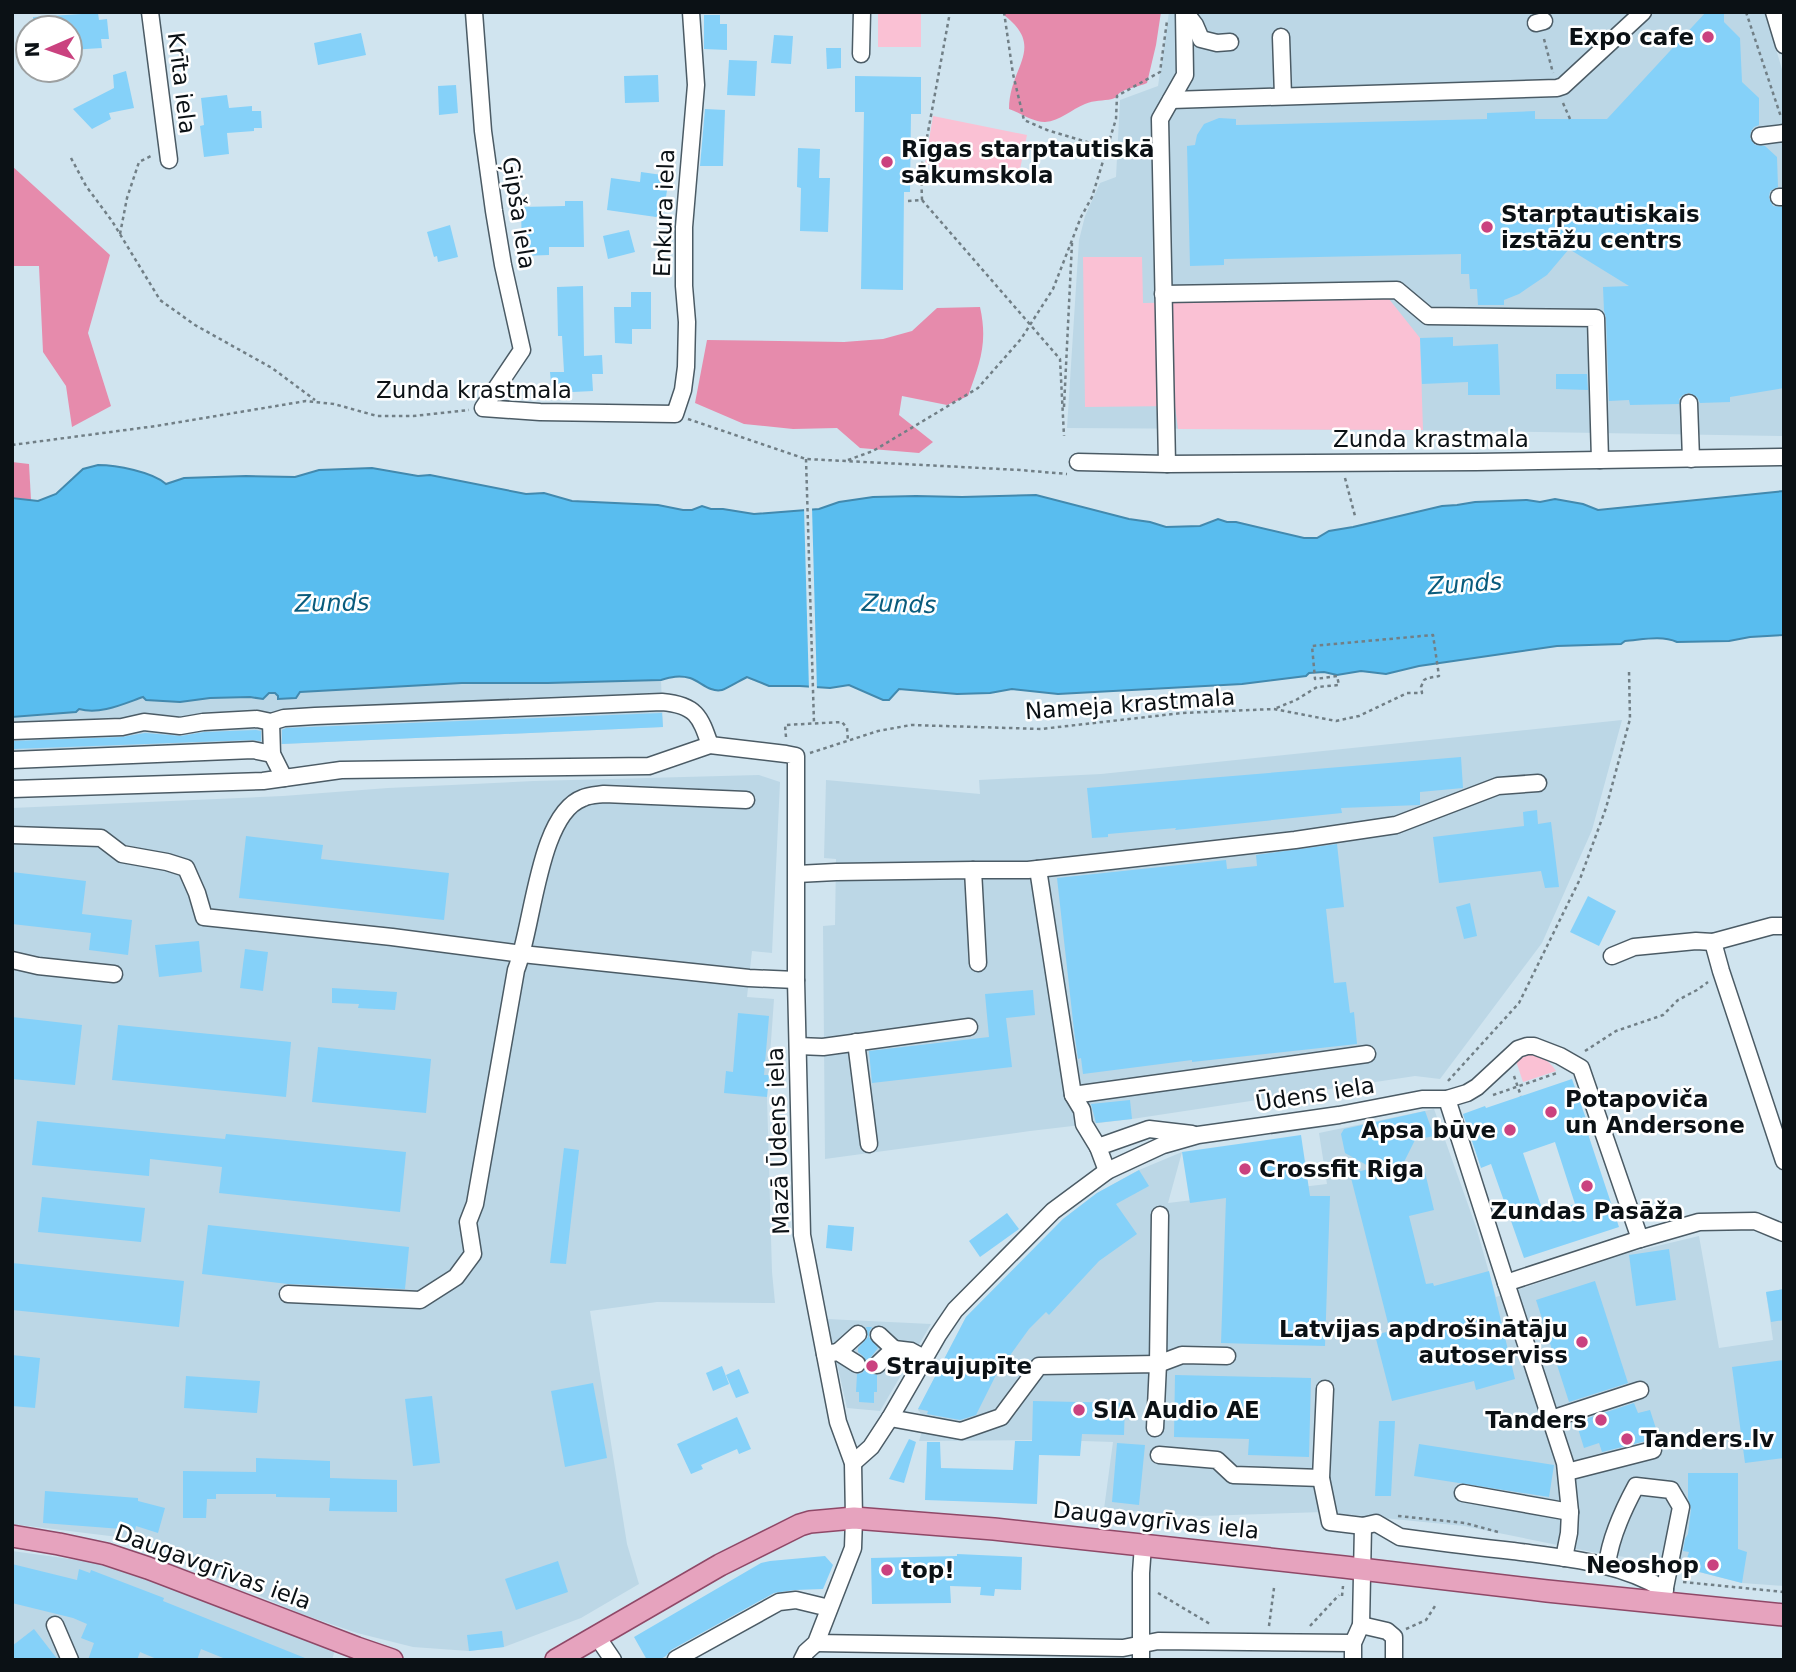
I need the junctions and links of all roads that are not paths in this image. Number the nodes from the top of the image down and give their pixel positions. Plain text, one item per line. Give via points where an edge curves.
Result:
1 (150, 12) edge
2 (474, 12) edge
3 (691, 12) edge
4 (862, 12) edge
5 (1184, 12) edge
6 (1643, 12) edge
7 (1774, 12) edge
8 (1281, 37) dead end
9 (1230, 42) dead end
10 (1784, 45) edge
11 (861, 54) dead end
12 (1283, 96) junction
13 (1171, 100) junction
14 (1784, 133) edge
15 (1760, 136) dead end
16 (168, 155) road end
17 (1163, 294) junction
18 (1689, 404) dead end
19 (483, 408) joint
20 (675, 415) joint
21 (1784, 457) edge
22 (1691, 459) junction
23 (1600, 460) junction
24 (1078, 462) dead end
25 (1167, 464) junction
26 (271, 722) junction
27 (12, 731) edge
28 (710, 745) junction
29 (272, 754) junction
30 (12, 760) edge
31 (284, 778) junction
32 (1538, 783) dead end
33 (12, 789) edge
34 (746, 800) dead end
35 (12, 835) edge
36 (1038, 869) junction
37 (973, 870) junction
38 (797, 874) junction
39 (1784, 926) edge
40 (1713, 942) junction
41 (522, 954) junction
42 (1612, 956) dead end
43 (12, 960) edge
44 (978, 962) dead end
45 (114, 974) dead end
46 (796, 980) junction
47 (970, 1027) dead end
48 (856, 1042) junction
49 (798, 1046) junction
50 (1367, 1054) dead end
51 (1073, 1095) junction
52 (1447, 1099) junction
53 (1198, 1135) junction
54 (869, 1144) dead end
55 (1098, 1147) junction
56 (1784, 1161) edge
57 (1107, 1171) junction
58 (1160, 1215) dead end
59 (1784, 1233) edge
60 (1640, 1239) junction
61 (1506, 1283) junction
62 (288, 1294) dead end
63 (859, 1334) dead end
64 (879, 1335) dead end
65 (894, 1349) junction
66 (832, 1353) junction
67 (1227, 1356) dead end
68 (924, 1358) junction
69 (857, 1364) dead end
70 (1157, 1364) junction
71 (877, 1365) dead end
72 (1325, 1389) dead end
73 (1640, 1390) dead end
74 (890, 1418) junction
75 (1551, 1419) junction
76 (1155, 1428) dead end
77 (1653, 1450) dead end
78 (1159, 1455) dead end
79 (853, 1463) junction
80 (1567, 1472) junction
81 (1321, 1478) junction
82 (1463, 1493) dead end
83 (1570, 1512) junction
84 (854, 1518) junction
85 (1363, 1526) junction
86 (12, 1536) edge
87 (1143, 1545) junction
88 (1564, 1558) junction
89 (1607, 1565) junction
90 (1361, 1569) junction
91 (1664, 1597) junction
92 (829, 1608) junction
93 (1784, 1615) edge
94 (55, 1625) dead end
95 (1361, 1625) junction
96 (596, 1635) junction
97 (816, 1643) junction
98 (1353, 1651) edge
99 (1141, 1652) edge
100 (353, 1654) edge
101 (676, 1659) edge
102 (70, 1660) edge
103 (392, 1660) edge
104 (556, 1660) edge
105 (613, 1660) edge
106 (802, 1660) edge
107 (1394, 1660) edge

1 - 16 street, Krīta iela
2 - 19 street, Ģipša iela via 494,211 522,350
3 - 20 street, Enkura iela via 696,85 684,227 686,367
4 - 11 street
5 - 9 street via 1201,39
5 - 13 street via 1185,75
6 - 12 street via 1557,88
7 - 10 street
8 - 12 street
12 - 13 street
13 - 17 street via 1160,119
14 - 15 street
17 - 23 street via 1397,290 1428,316 1596,318
17 - 25 street
18 - 22 street
19 - 20 street, Zunda krastmala
21 - 22 street, Zunda krastmala
22 - 23 street, Zunda krastmala
23 - 25 street, Zunda krastmala
24 - 25 street, Zunda krastmala
26 - 27 street via 257,719 180,726 144,722
26 - 28 street via 315,716 662,702 688,708 701,720
26 - 29 street
28 - 31 street via 649,766 341,770
28 - 38 street, Mazā Ūdens iela via 796,757
29 - 30 street via 253,750
29 - 31 street
31 - 33 street
32 - 36 street via 1498,786 1396,825
34 - 41 street via 604,794 581,798 563,813 547,847
35 - 41 street via 101,838 122,854 186,868 204,917
36 - 37 street
36 - 51 street
37 - 38 street
37 - 44 street
38 - 46 street, Mazā Ūdens iela
39 - 40 street
40 - 42 street via 1634,947
40 - 56 street
41 - 46 street
41 - 62 street via 468,1222 474,1254 456,1277 420,1300
43 - 45 street
46 - 49 street, Mazā Ūdens iela
47 - 48 street
48 - 49 street
48 - 54 street
49 - 66 street, Mazā Ūdens iela via 802,1235
50 - 51 street
51 - 55 street
52 - 53 street, Ūdens iela via 1422,1099
52 - 60 street via 1477,1087 1527,1046 1581,1068
52 - 61 street
53 - 55 street via 1149,1129
53 - 57 street, Ūdens iela via 1163,1145
55 - 57 street
57 - 68 street, Ūdens iela via 1053,1211 955,1310
58 - 70 street
59 - 60 street via 1755,1221 1699,1222
60 - 61 street
61 - 75 street
63 - 66 street
64 - 65 street
65 - 68 street
65 - 71 street
66 - 69 street
66 - 79 street, Mazā Ūdens iela via 838,1422
67 - 70 street via 1182,1355
68 - 74 street, Ūdens iela
70 - 74 street via 1039,1366 1001,1417 961,1431
70 - 76 street
72 - 81 street
73 - 75 street
74 - 79 street, Ūdens iela
75 - 80 street
77 - 80 street
78 - 81 street via 1217,1460 1233,1475
79 - 84 street, Mazā Ūdens iela
80 - 83 street
81 - 85 street via 1330,1522
82 - 83 street
83 - 88 street
84 - 87 main road, Daugavgrīvas iela
84 - 92 street, Mazā Ūdens iela via 853,1548
84 - 96 main road, Daugavgrīvas iela via 800,1525
85 - 88 street via 1377,1523 1400,1537
85 - 90 street
86 - 100 main road, Daugavgrīvas iela via 106,1554 186,1582
87 - 90 main road, Daugavgrīvas iela
87 - 99 street
88 - 89 street
89 - 91 street via 1653,1583
89 - 91 street via 1624,1508 1636,1486 1671,1490 1681,1507
90 - 91 main road, Daugavgrīvas iela
90 - 95 street
91 - 93 main road, Daugavgrīvas iela
92 - 97 street, Mazā Ūdens iela
92 - 101 street via 796,1600 779,1602
94 - 102 street
95 - 98 street
95 - 107 street via 1394,1637
96 - 104 main road, Daugavgrīvas iela
96 - 105 street
97 - 99 street via 1123,1648
97 - 106 street, Mazā Ūdens iela
98 - 99 street via 1300,1642 1158,1641
100 - 103 main road, Daugavgrīvas iela

